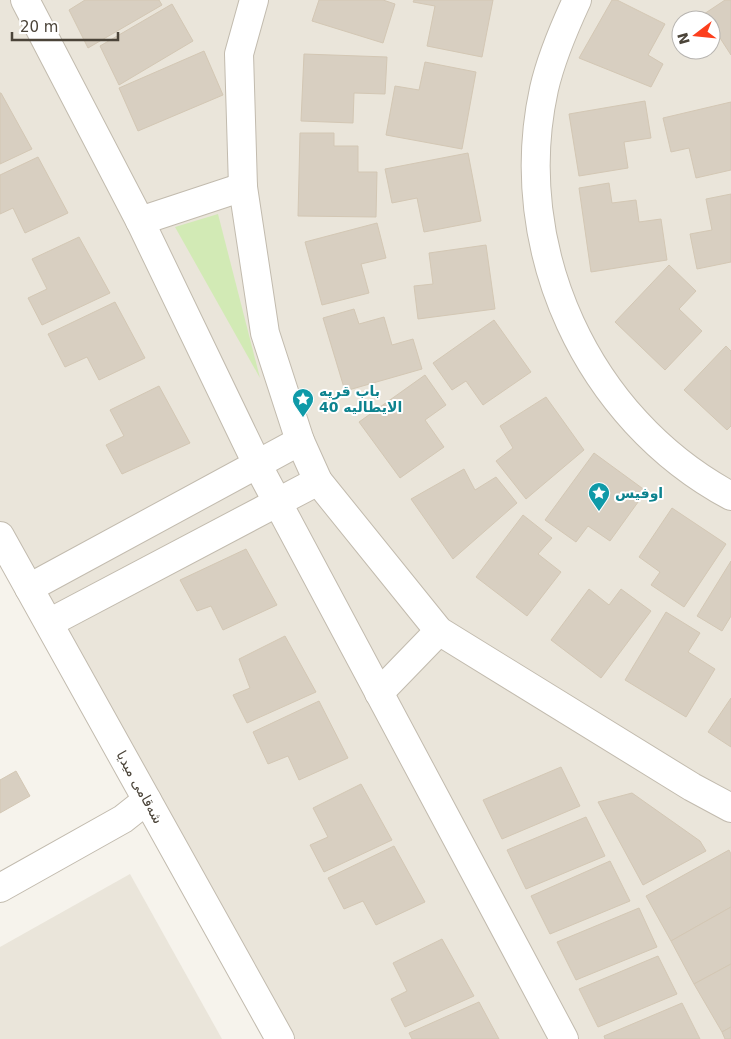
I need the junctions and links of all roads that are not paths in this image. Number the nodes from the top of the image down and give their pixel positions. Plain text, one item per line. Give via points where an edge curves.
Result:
1 (25, 0) edge
2 (254, 0) edge
3 (577, 0) edge
4 (243, 187) junction
5 (140, 221) junction
6 (300, 441) junction
7 (257, 464) junction
8 (318, 481) junction
9 (731, 496) edge
10 (278, 502) junction
11 (0, 536) edge
12 (29, 588) junction
13 (49, 623) junction
14 (439, 631) junction
15 (379, 693) junction
16 (147, 800) junction
17 (731, 808) edge
18 (0, 888) edge
19 (280, 1039) edge
20 (564, 1039) edge

1 - 5 street
2 - 4 street via 239,54
3 - 9 street via 561,35 544,89 537,145 538,201 546,257 564,310 589,361 622,407 661,448 706,483
4 - 5 street
4 - 6 street via 265,332
5 - 7 street
6 - 7 street
6 - 8 street
7 - 10 street
7 - 12 street
8 - 10 street
8 - 14 street
10 - 13 street
10 - 15 street
11 - 12 street, شەقامی میدیا
12 - 13 street, شەقامی میدیا
13 - 16 street, شەقامی میدیا
14 - 15 street
14 - 17 street
15 - 20 street
16 - 18 street via 123,819
16 - 19 street, شەقامی میدیا

